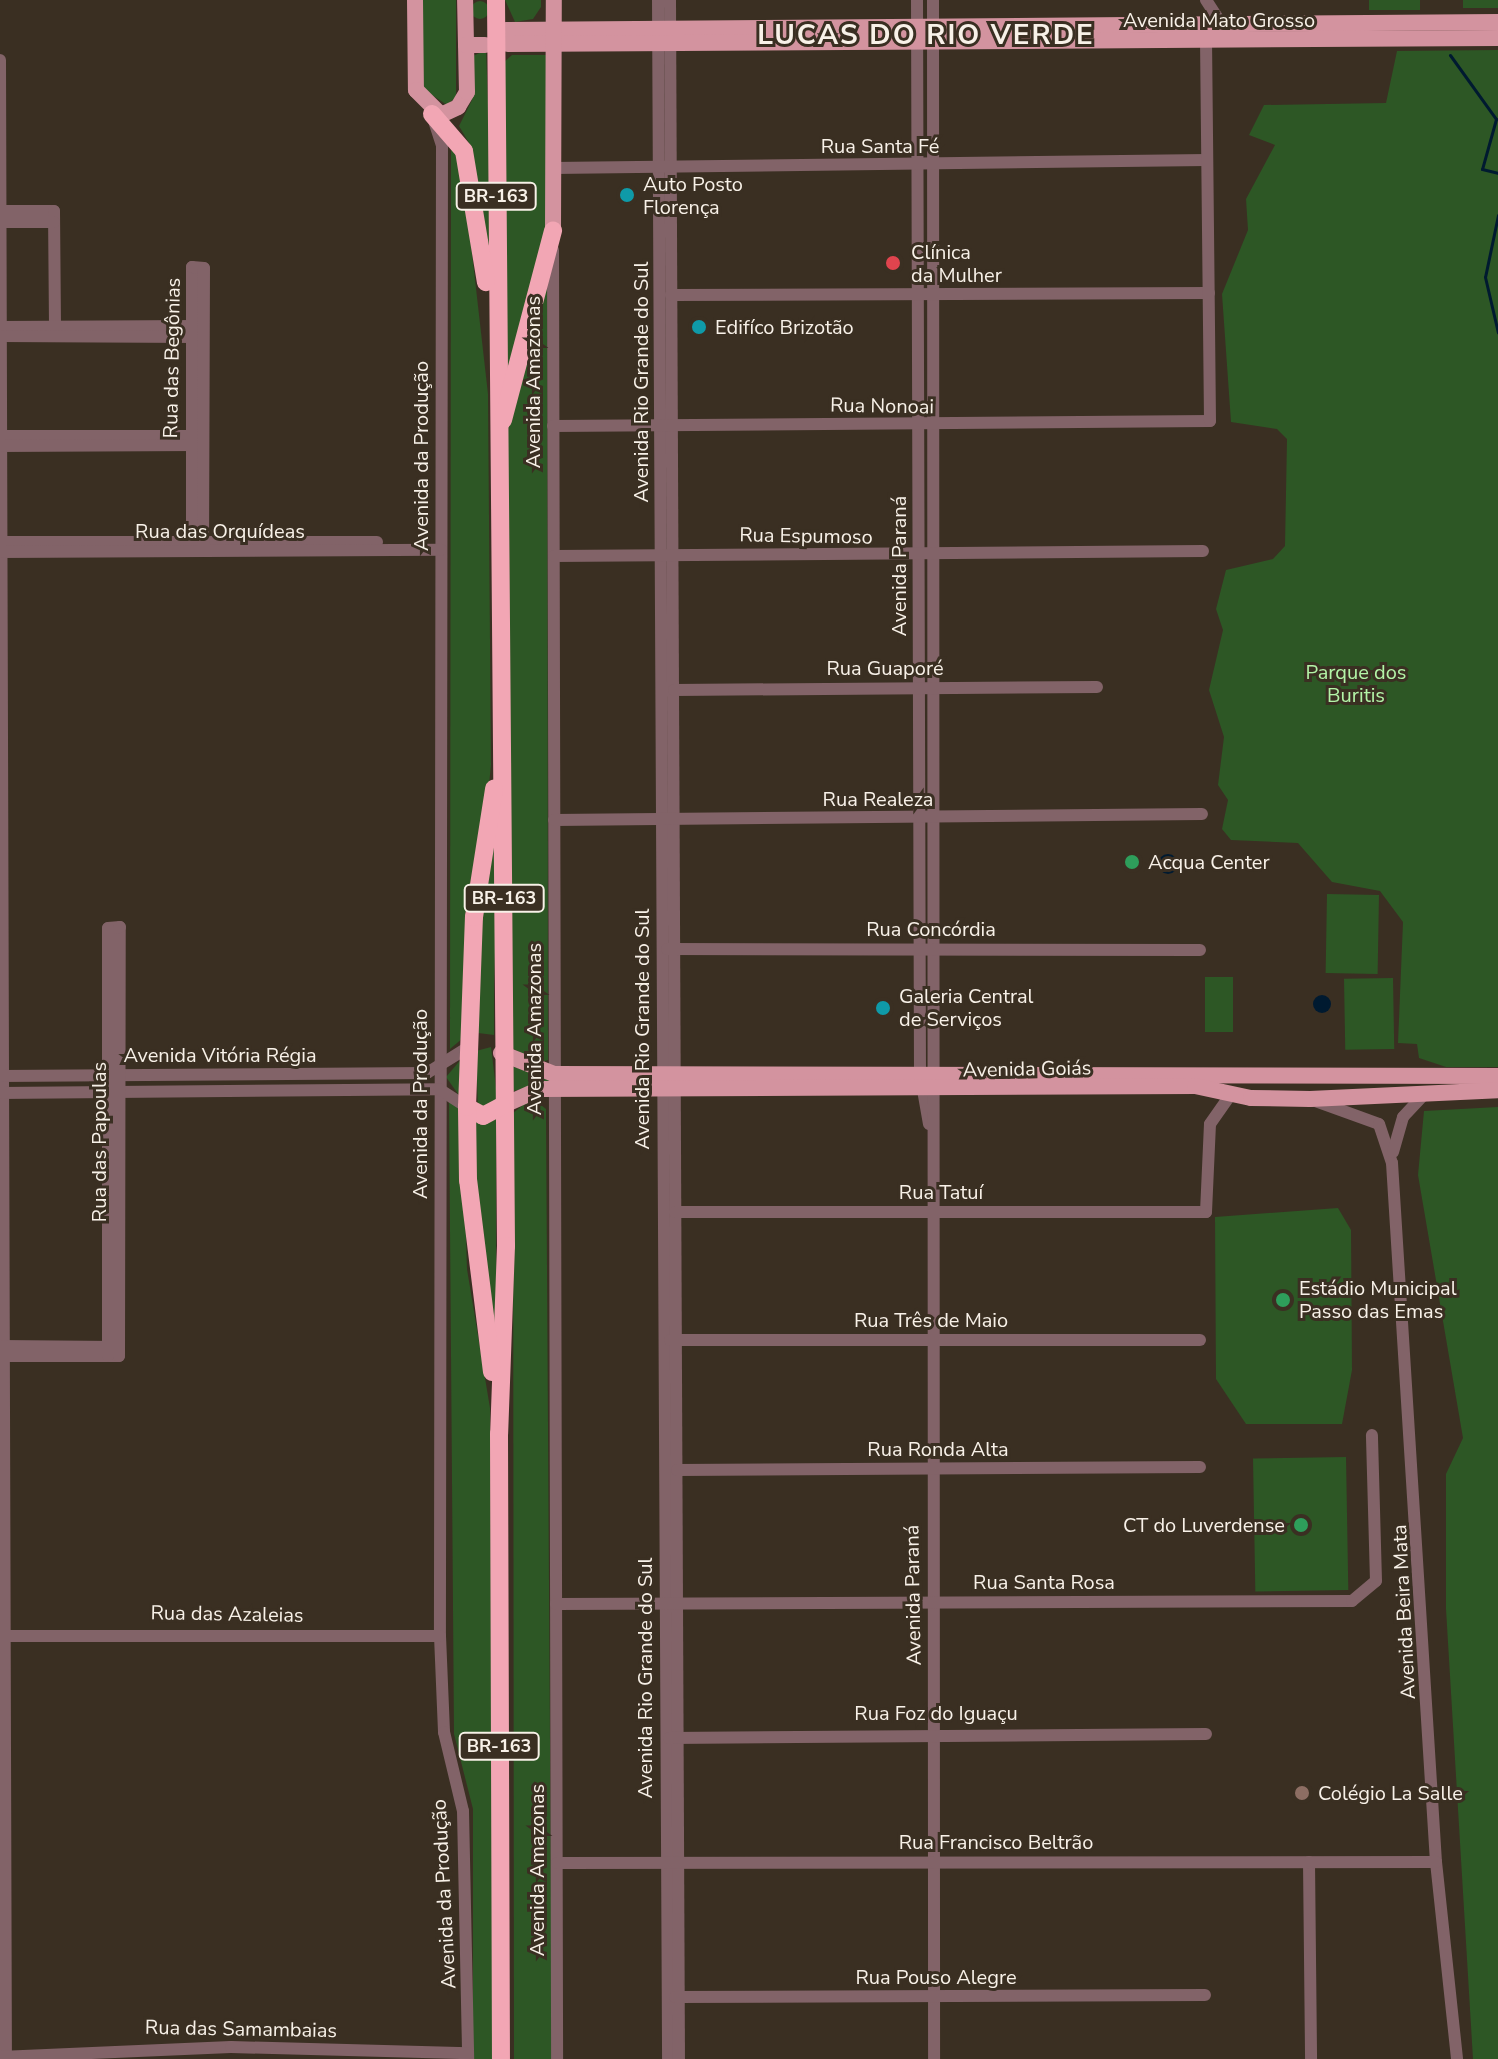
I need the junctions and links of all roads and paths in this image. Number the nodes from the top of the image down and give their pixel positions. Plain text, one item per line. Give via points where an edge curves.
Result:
1 (415, 0) edge
2 (465, 0) edge
3 (554, 0) edge
4 (658, 0) edge
5 (670, 0) edge
6 (917, 0) edge
7 (933, 0) edge
8 (1206, 0) edge
9 (496, 6) edge
10 (1498, 22) edge
11 (1222, 25) junction
12 (925, 34) junction
13 (665, 35) junction
14 (554, 36) junction
15 (485, 37) dead end
16 (466, 38) junction
17 (1498, 38) edge
18 (1206, 41) junction
19 (504, 45) junction
20 (0, 60) edge
21 (458, 107) junction
22 (432, 114) junction
23 (445, 138) junction
24 (1207, 160) junction
25 (666, 166) junction
26 (918, 166) junction
27 (934, 166) junction
28 (553, 168) junction
29 (0, 211) edge
30 (54, 216) junction
31 (0, 222) edge
32 (553, 231) junction
33 (1209, 293) junction
34 (671, 295) junction
35 (918, 295) junction
36 (935, 296) junction
37 (1, 332) edge
38 (55, 332) junction
39 (494, 332) junction
40 (667, 423) junction
41 (553, 426) junction
42 (918, 426) junction
43 (935, 427) junction
44 (0, 436) edge
45 (498, 438) junction
46 (197, 440) junction
47 (0, 446) edge
48 (0, 542) edge
49 (197, 546) junction
50 (441, 546) junction
51 (1203, 551) dead end
52 (0, 552) edge
53 (668, 555) junction
54 (554, 556) junction
55 (919, 557) junction
56 (936, 558) junction
57 (1, 680) edge
58 (919, 687) junction
59 (937, 687) junction
60 (1097, 687) dead end
61 (674, 690) junction
62 (502, 743) junction
63 (1202, 814) dead end
64 (920, 818) junction
65 (937, 819) junction
66 (554, 820) junction
67 (668, 821) junction
68 (1, 858) edge
69 (114, 928) dead end
70 (668, 949) junction
71 (920, 949) junction
72 (937, 949) junction
73 (1200, 950) dead end
74 (467, 1048) junction
75 (501, 1053) junction
76 (440, 1071) junction
77 (1239, 1072) junction
78 (114, 1075) junction
79 (1, 1076) edge
80 (1306, 1076) junction
81 (1498, 1076) edge
82 (554, 1081) junction
83 (929, 1082) junction
84 (669, 1083) junction
85 (439, 1089) junction
86 (1429, 1090) junction
87 (1498, 1090) edge
88 (114, 1092) junction
89 (1, 1093) edge
90 (1231, 1094) junction
91 (1306, 1099) junction
92 (502, 1106) junction
93 (467, 1107) junction
94 (1392, 1163) junction
95 (675, 1212) junction
96 (931, 1212) junction
97 (931, 1339) junction
98 (662, 1340) junction
99 (1200, 1340) dead end
100 (676, 1341) junction
101 (1, 1351) edge
102 (499, 1434) junction
103 (1372, 1435) dead end
104 (1200, 1467) dead end
105 (932, 1469) junction
106 (677, 1470) junction
107 (932, 1603) junction
108 (556, 1604) junction
109 (671, 1604) junction
110 (4, 1631) edge
111 (440, 1636) junction
112 (935, 1732) junction
113 (1206, 1734) dead end
114 (672, 1738) junction
115 (2, 1841) edge
116 (935, 1862) junction
117 (1309, 1862) junction
118 (1436, 1862) junction
119 (557, 1863) junction
120 (673, 1863) junction
121 (1205, 1995) dead end
122 (674, 1997) junction
123 (933, 1997) junction
124 (5, 2053) edge
125 (119, 2053) edge
126 (468, 2056) edge
127 (501, 2059) edge
128 (557, 2059) edge
129 (668, 2059) edge
130 (679, 2059) edge
131 (934, 2059) edge
132 (1311, 2059) edge
133 (1457, 2059) edge

1 - 22 main road via 416,90
2 - 16 main road
3 - 14 main road, Avenida Amazonas
4 - 13 street, Avenida Rio Grande do Sul
5 - 13 street, Avenida Rio Grande do Sul
6 - 12 street, Avenida Paraná
7 - 12 street, Avenida Paraná
8 - 11 street
9 - 19 highway, BR-163
10 - 11 main road, Avenida Mato Grosso
11 - 12 main road, Avenida Mato Grosso
12 - 13 main road, Avenida Mato Grosso
12 - 18 main road, Avenida Mato Grosso
12 - 26 street, Avenida Paraná
12 - 27 street, Avenida Paraná
13 - 14 main road, Avenida Mato Grosso
13 - 25 street, Avenida Rio Grande do Sul
14 - 19 main road, Avenida Mato Grosso
14 - 28 main road, Avenida Amazonas
15 - 16 main road
16 - 21 main road via 467,92
17 - 18 main road, Avenida Mato Grosso
18 - 24 street
19 - 39 highway, BR-163
20 - 29 street
21 - 22 main road
21 - 23 street
22 - 23 highway
23 - 39 highway via 467,160
23 - 50 street, Avenida da Produção
24 - 27 street, Rua Santa Fé
24 - 33 street
25 - 26 street, Rua Santa Fé
25 - 28 street, Rua Santa Fé
25 - 34 street, Avenida Rio Grande do Sul
25 - 40 street, Avenida Rio Grande do Sul
26 - 27 street, Rua Santa Fé
26 - 35 street, Avenida Paraná
27 - 36 street, Avenida Paraná
28 - 32 main road, Avenida Amazonas
29 - 30 street
29 - 31 street
30 - 31 street
30 - 38 street
31 - 37 street
32 - 41 street, Avenida Amazonas
32 - 45 highway
33 - 36 street
33 - 43 street, Rua Nonoai via 1210,421
34 - 35 street
34 - 40 street, Avenida Rio Grande do Sul
35 - 36 street
35 - 42 street, Avenida Paraná
36 - 43 street, Avenida Paraná
37 - 38 street
37 - 44 street
38 - 46 street, Rua das Begônias via 197,332
39 - 45 highway, BR-163
40 - 41 street, Rua Nonoai
40 - 42 street, Rua Nonoai
40 - 53 street, Avenida Rio Grande do Sul
41 - 54 street, Avenida Amazonas
42 - 43 street, Rua Nonoai
42 - 55 street, Avenida Paraná
43 - 56 street, Avenida Paraná
44 - 46 street
44 - 47 street
45 - 62 highway, BR-163
46 - 47 street
46 - 49 street, Rua das Begônias
47 - 48 street
48 - 49 street, Rua das Orquídeas
48 - 52 street
49 - 50 street, Rua das Orquídeas
49 - 52 street, Rua das Orquídeas
50 - 76 street, Avenida da Produção
51 - 56 street, Rua Espumoso
52 - 57 street
53 - 54 street, Rua Espumoso
53 - 55 street, Rua Espumoso
53 - 61 street, Avenida Rio Grande do Sul
53 - 67 street, Avenida Rio Grande do Sul
54 - 66 street, Avenida Amazonas
55 - 56 street, Rua Espumoso
55 - 58 street, Avenida Paraná
56 - 59 street, Avenida Paraná
57 - 68 street
58 - 59 street, Rua Guaporé
58 - 61 street, Rua Guaporé
58 - 64 street, Avenida Paraná
59 - 60 street, Rua Guaporé
59 - 65 street, Avenida Paraná
61 - 67 street, Avenida Rio Grande do Sul
62 - 74 highway, BR-163 via 474,917
62 - 75 highway, BR-163
63 - 65 street, Rua Realeza
64 - 65 street, Rua Realeza
64 - 67 street, Rua Realeza
64 - 71 street, Avenida Paraná
65 - 72 street, Avenida Paraná
66 - 67 street, Rua Realeza
66 - 82 street, Avenida Amazonas
67 - 70 street, Avenida Rio Grande do Sul
68 - 79 street
69 - 78 street, Rua das Papoulas
70 - 71 street, Rua Concórdia
70 - 84 street, Avenida Rio Grande do Sul
71 - 72 street, Rua Concórdia
71 - 83 street, Avenida Paraná
72 - 73 street, Rua Concórdia
72 - 83 street, Avenida Paraná
74 - 75 highway via 487,1043
74 - 76 street
74 - 93 highway, BR-163
75 - 82 main road
75 - 92 highway, BR-163
76 - 78 street, Avenida Vitória Régia
76 - 85 street, Avenida da Produção
77 - 80 main road, Avenida Goiás
77 - 83 main road, Avenida Goiás
77 - 90 main road
78 - 79 street, Avenida Vitória Régia
78 - 88 street, Rua das Papoulas
79 - 89 street
80 - 81 main road, Avenida Goiás
80 - 91 main road
82 - 84 main road, Avenida Goiás
82 - 92 main road
82 - 108 street, Avenida Amazonas
83 - 84 main road, Avenida Goiás
83 - 90 main road, Avenida Goiás via 1195,1086
83 - 96 street, Avenida Paraná
84 - 95 street, Avenida Rio Grande do Sul
84 - 98 street, Avenida Rio Grande do Sul
85 - 88 street, Avenida Vitória Régia
85 - 93 street
85 - 111 street, Avenida da Produção
86 - 87 main road, Avenida Goiás
86 - 91 main road, Avenida Goiás
86 - 94 street, Avenida Beira Mata via 1403,1117
88 - 89 street, Avenida Vitória Régia
88 - 101 street, Rua das Papoulas via 114,1351
89 - 101 street
90 - 91 main road, Avenida Goiás
90 - 96 street, Rua Tatuí via 1210,1124 1206,1212
91 - 94 street, Avenida Beira Mata via 1379,1124
92 - 93 highway via 483,1116
92 - 102 highway, BR-163
93 - 102 highway, BR-163 via 474,1248
94 - 118 street, Avenida Beira Mata
95 - 96 street, Rua Tatuí
95 - 100 street, Avenida Rio Grande do Sul
96 - 97 street, Avenida Paraná
97 - 99 street, Rua Três de Maio
97 - 100 street, Rua Três de Maio
97 - 105 street, Avenida Paraná
98 - 100 street, Rua Três de Maio
98 - 109 street, Avenida Rio Grande do Sul
100 - 106 street, Avenida Rio Grande do Sul
101 - 110 street
102 - 127 highway, BR-163
103 - 107 street, Rua Santa Rosa via 1376,1581 1360,1599
104 - 105 street, Rua Ronda Alta
105 - 106 street, Rua Ronda Alta
105 - 107 street, Avenida Paraná
106 - 109 street, Avenida Rio Grande do Sul
107 - 109 street, Rua Santa Rosa
107 - 112 street, Avenida Paraná
108 - 109 street, Rua Santa Rosa
108 - 119 street, Avenida Amazonas
109 - 114 street, Avenida Rio Grande do Sul
110 - 111 street, Rua das Azaleias
110 - 115 street
111 - 126 street, Avenida da Produção via 444,1732 463,1811
112 - 113 street, Rua Foz do Iguaçu
112 - 114 street, Rua Foz do Iguaçu
112 - 116 street, Avenida Paraná
114 - 120 street, Avenida Rio Grande do Sul
115 - 124 street
116 - 117 street, Rua Francisco Beltrão
116 - 120 street, Rua Francisco Beltrão
116 - 123 street, Avenida Paraná
117 - 118 street, Rua Francisco Beltrão
117 - 132 street
118 - 133 street, Avenida Beira Mata
119 - 120 street, Rua Francisco Beltrão
119 - 128 street, Avenida Amazonas
120 - 122 street, Avenida Rio Grande do Sul
121 - 123 street, Rua Pouso Alegre
122 - 123 street, Rua Pouso Alegre
122 - 129 street, Avenida Rio Grande do Sul
122 - 130 street, Avenida Rio Grande do Sul
123 - 131 street, Avenida Paraná
124 - 125 street, Rua das Samambaias
125 - 126 street, Rua das Samambaias

